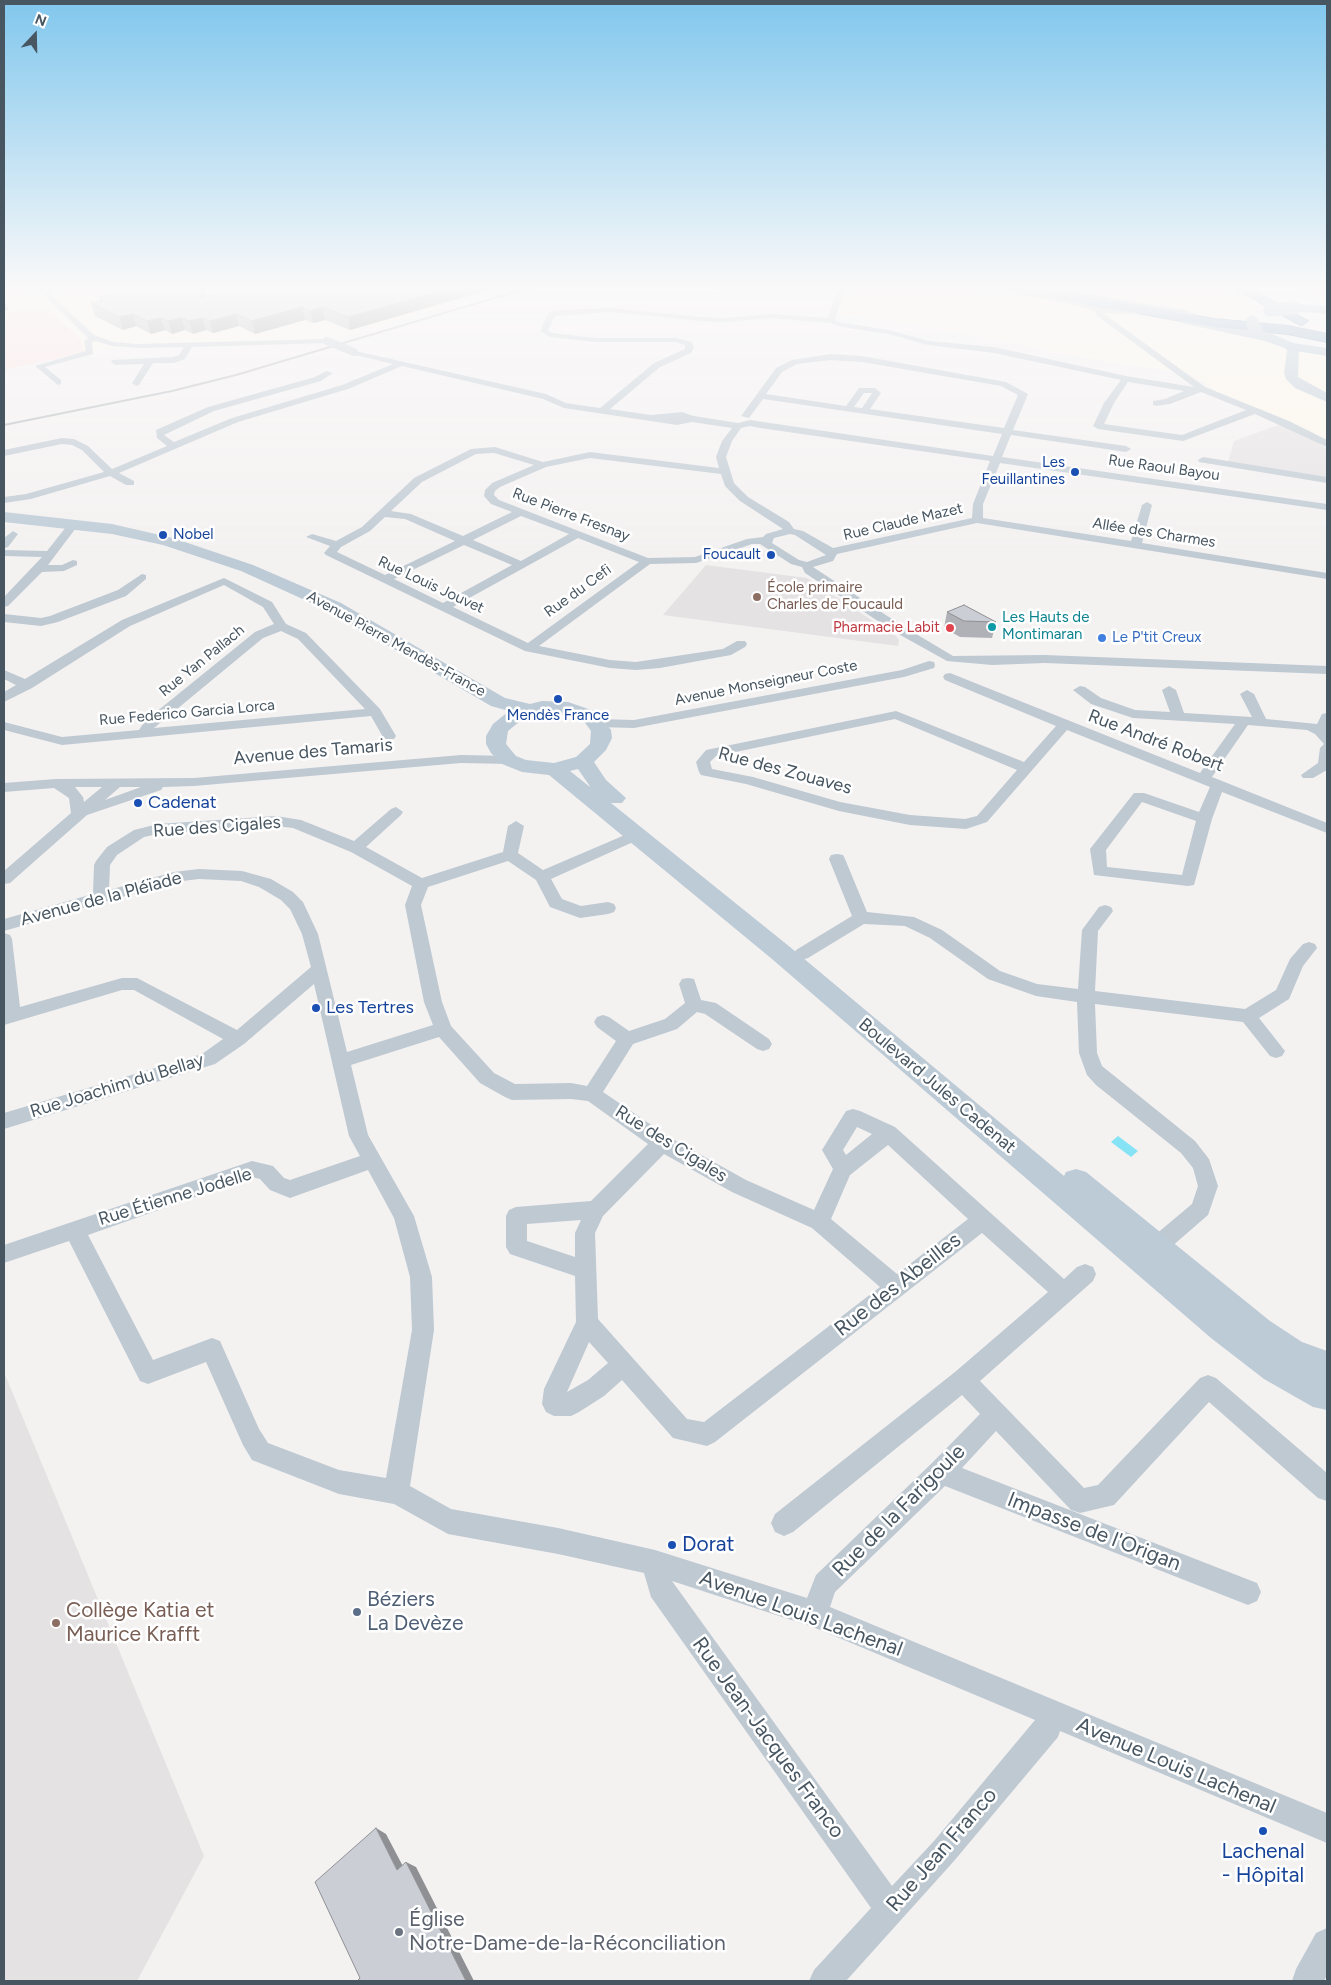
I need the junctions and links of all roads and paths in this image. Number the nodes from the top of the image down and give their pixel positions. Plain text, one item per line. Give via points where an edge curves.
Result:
1 (54, 379) edge
2 (139, 379) edge
3 (318, 379) joint
4 (365, 379) edge
5 (468, 379) edge
6 (640, 379) edge
7 (773, 379) edge
8 (973, 379) edge
9 (1126, 379) joint
10 (1184, 379) edge
11 (1292, 379) edge
12 (1303, 379) edge
13 (58, 382) dead end
14 (136, 383) dead end
15 (345, 387) junction
16 (1198, 389) junction
17 (1327, 393) edge
18 (760, 396) junction
19 (1327, 398) edge
20 (1156, 402) dead end
21 (693, 409) dead end
22 (848, 409) junction
23 (602, 411) junction
24 (864, 411) junction
25 (1254, 411) junction
26 (682, 415) junction
27 (651, 418) junction
28 (747, 418) junction
29 (692, 419) junction
30 (738, 426) junction
31 (1008, 431) junction
32 (1325, 441) edge
33 (173, 446) junction
34 (1126, 449) dead end
35 (4, 453) edge
36 (996, 459) junction
37 (1203, 460) dead end
38 (543, 465) junction
39 (723, 471) junction
40 (111, 473) junction
41 (1327, 480) edge
42 (130, 483) dead end
43 (4, 500) edge
44 (1147, 505) dead end
45 (1327, 508) edge
46 (521, 512) junction
47 (383, 513) junction
48 (4, 517) edge
49 (976, 520) junction
50 (74, 524) junction
51 (790, 531) junction
52 (13, 534) dead end
53 (576, 535) junction
54 (312, 537) dead end
55 (464, 540) junction
56 (766, 540) junction
57 (4, 545) edge
58 (337, 545) junction
59 (1136, 545) junction
60 (831, 552) junction
61 (4, 553) edge
62 (49, 554) junction
63 (646, 561) junction
64 (72, 563) dead end
65 (522, 565) junction
66 (807, 565) junction
67 (39, 569) junction
68 (1327, 576) edge
69 (142, 577) dead end
70 (384, 580) junction
71 (4, 603) edge
72 (444, 607) junction
73 (4, 618) edge
74 (280, 626) junction
75 (922, 643) junction
76 (741, 644) dead end
77 (529, 648) junction
78 (930, 663) junction
79 (958, 665) junction
80 (1327, 670) edge
81 (904, 673) junction
82 (4, 674) edge
83 (945, 676) junction
84 (27, 684) junction
85 (972, 688) junction
86 (1080, 690) dead end
87 (1169, 690) dead end
88 (1247, 694) dead end
89 (4, 698) edge
90 (498, 702) junction
91 (529, 710) junction
92 (375, 712) junction
93 (1179, 717) junction
94 (1327, 717) edge
95 (507, 720) junction
96 (1244, 720) junction
97 (1260, 721) junction
98 (1064, 725) junction
99 (4, 726) edge
100 (599, 731) junction
101 (144, 733) junction
102 (389, 736) dead end
103 (1324, 736) edge
104 (1327, 748) edge
105 (503, 753) junction
106 (582, 761) junction
107 (555, 768) junction
108 (1025, 768) junction
109 (1308, 775) dead end
110 (1203, 779) junction
111 (56, 783) junction
112 (116, 783) junction
113 (169, 783) junction
114 (1218, 785) junction
115 (4, 787) edge
116 (396, 812) dead end
117 (80, 815) junction
118 (1204, 819) junction
119 (516, 826) dead end
120 (1327, 828) edge
121 (637, 835) junction
122 (356, 848) junction
123 (510, 855) junction
124 (837, 859) dead end
125 (542, 877) junction
126 (4, 879) edge
127 (421, 884) junction
128 (101, 898) junction
129 (608, 908) dead end
130 (1105, 911) dead end
131 (861, 918) junction
132 (4, 925) edge
133 (4, 939) edge
134 (1309, 948) dead end
135 (802, 954) junction
136 (320, 969) junction
137 (688, 984) dead end
138 (1086, 996) junction
139 (694, 1005) junction
140 (8, 1016) edge
141 (1248, 1016) junction
142 (603, 1022) dead end
143 (443, 1029) junction
144 (238, 1039) junction
145 (627, 1039) junction
146 (763, 1044) dead end
147 (1276, 1051) dead end
148 (340, 1061) junction
149 (592, 1094) junction
150 (4, 1122) edge
151 (888, 1133) junction
152 (662, 1143) junction
153 (371, 1160) junction
154 (843, 1170) junction
155 (596, 1210) junction
156 (983, 1220) junction
157 (819, 1222) junction
158 (74, 1229) junction
159 (1156, 1247) junction
160 (4, 1254) edge
161 (586, 1270) junction
162 (1085, 1274) dead end
163 (896, 1287) junction
164 (1064, 1293) junction
165 (587, 1323) junction
166 (623, 1365) junction
167 (963, 1380) junction
168 (1327, 1386) edge
169 (996, 1414) junction
170 (941, 1472) junction
171 (1327, 1489) edge
172 (397, 1492) junction
173 (1080, 1501) junction
174 (1063, 1521) junction
175 (784, 1523) dead end
176 (655, 1563) junction
177 (1248, 1592) dead end
178 (814, 1614) junction
179 (1051, 1714) junction
180 (1327, 1828) edge
181 (891, 1910) junction
182 (1327, 1944) edge
183 (827, 1981) edge
184 (1307, 1981) edge

1 - 13 street
2 - 14 street
3 - 15 street
3 - 33 street via 211,409 159,432
4 - 15 street
5 - 23 street via 546,397 564,405
6 - 23 street
7 - 18 street, Rue Claude Mazet
8 - 31 street, Rue Claude Mazet via 1019,390 1023,397
9 - 16 street
9 - 25 street via 1098,426 1177,438
10 - 16 street
11 - 19 street
12 - 17 street via 1312,387
15 - 33 street via 235,420
16 - 20 street via 1167,402
16 - 25 street
18 - 22 street
18 - 28 street
21 - 26 street via 684,411
22 - 24 street
22 - 24 street via 862,390 875,391 877,393
23 - 27 street
24 - 31 street
25 - 32 street
26 - 27 street
26 - 29 street
27 - 29 street via 677,422
28 - 30 street
28 - 36 street, Rue Raoul Bayou
29 - 30 street
30 - 39 street via 723,447
31 - 34 street
31 - 36 street, Rue Claude Mazet
33 - 40 street
35 - 40 street via 62,441 74,442
36 - 45 street, Rue Raoul Bayou
36 - 49 street, Rue Claude Mazet via 978,504
37 - 41 street
38 - 39 street, Rue Pierre Fresnay via 599,455
38 - 46 street, Rue Pierre Fresnay via 490,490 489,496 495,502
38 - 47 street via 495,450 474,451 418,480
39 - 51 street via 729,484 744,499 785,524
40 - 42 street
40 - 43 street via 27,497
44 - 59 street
46 - 53 street, Rue Pierre Fresnay
46 - 55 street
47 - 55 street via 407,516
47 - 58 street via 366,529
48 - 50 street, Avenue Pierre Mendès-France
49 - 59 street, Allée des Charmes
49 - 60 street, Rue Claude Mazet
50 - 62 street
50 - 90 street, Avenue Pierre Mendès-France via 167,542 291,586 344,612
51 - 56 street, Rue Pierre Fresnay
51 - 60 street
52 - 57 street
53 - 63 street, Rue Pierre Fresnay
53 - 65 street
54 - 58 street
55 - 65 street
55 - 70 street
56 - 63 street, Rue Pierre Fresnay via 751,541 696,560
56 - 66 street via 766,544 795,562
58 - 70 street, Rue Louis Jouvet via 330,553
59 - 68 street, Allée des Charmes
60 - 66 street, Rue Claude Mazet via 829,559
61 - 62 street
62 - 67 street
63 - 77 street, Rue du Cefi
64 - 67 street via 64,568
65 - 72 street
66 - 75 street via 809,571
67 - 71 street
69 - 73 street via 122,592 54,619 41,622
70 - 72 street, Rue Louis Jouvet
72 - 77 street, Rue Louis Jouvet
74 - 84 street via 268,605 224,581 126,623
74 - 92 street via 302,636
74 - 101 street, Rue Yan Pallach via 259,635 150,724
75 - 78 street via 929,652
75 - 79 street
76 - 77 street, Rue Louis Jouvet via 727,652 636,666
78 - 79 street, Avenue Monseigneur Coste
78 - 81 street, Avenue Monseigneur Coste
78 - 83 street via 932,671
79 - 80 street via 1045,658
79 - 83 street
79 - 85 street
81 - 83 street, Avenue Monseigneur Coste
81 - 100 street, Avenue Monseigneur Coste
82 - 84 street
83 - 85 street, Rue André Robert
84 - 89 street
85 - 98 street, Rue André Robert
86 - 93 street via 1096,701 1133,714
87 - 93 street
88 - 97 street
90 - 91 street, Avenue Pierre Mendès-France
90 - 95 street, Avenue Pierre Mendès-France
91 - 95 street
91 - 100 street via 555,707 580,711
92 - 101 street, Rue Federico Garcia Lorca
92 - 102 street
93 - 96 street
94 - 103 street
95 - 105 street via 496,736
96 - 97 street
96 - 110 street
97 - 103 street via 1299,724
98 - 108 street, Rue des Zouaves
98 - 110 street, Rue André Robert
99 - 101 street, Rue Federico Garcia Lorca via 62,741
100 - 106 street via 599,746
104 - 109 street via 1325,766
105 - 107 street via 530,767
105 - 113 street, Avenue des Tamaris
106 - 107 street
106 - 135 street, Boulevard Jules Cadenat via 599,785
107 - 121 street, Boulevard Jules Cadenat
108 - 108 street, Rue des Zouaves via 896,715 711,753 703,762 706,772 748,780 839,806 910,820 966,824 982,819
110 - 114 street, Rue André Robert
111 - 112 street
111 - 115 street
111 - 117 street via 76,797
112 - 113 street, Avenue des Tamaris
112 - 117 street, Avenue des Tamaris
113 - 117 street, Avenue des Tamaris
114 - 118 street
114 - 120 street, Rue André Robert
116 - 122 street
117 - 126 street, Avenue des Tamaris
118 - 118 street via 1139,796 1098,849 1100,871 1188,881
119 - 123 street
121 - 125 street
121 - 168 street, Boulevard Jules Cadenat via 1222,1327 1276,1368
122 - 127 street, Rue des Cigales
122 - 128 street, Rue des Cigales via 296,824 276,821 158,829 139,833 112,851 102,865
123 - 125 street
123 - 127 street
124 - 131 street
125 - 129 street via 556,903 580,912
127 - 143 street, Rue des Cigales via 413,905 433,1002
128 - 132 street, Avenue de la Pléïade
128 - 136 street, Avenue de la Pléïade via 174,877 199,874 242,876 265,883 297,906 310,934
130 - 138 street via 1090,930
131 - 135 street
131 - 138 street via 908,921 936,934 994,976 1036,990
133 - 140 street
134 - 141 street via 1296,963 1283,994
135 - 159 street, Boulevard Jules Cadenat
136 - 144 street, Rue Joachim du Bellay
136 - 148 street, Avenue de la Pléïade
137 - 139 street
138 - 141 street
138 - 159 street via 1088,1053 1094,1070 1102,1080 1188,1147 1202,1164 1208,1186 1201,1208
139 - 145 street via 670,1024
139 - 146 street via 710,1008
140 - 144 street via 122,984 137,984
141 - 147 street
142 - 145 street
143 - 148 street
143 - 149 street, Rue des Cigales via 487,1078 512,1092
144 - 150 street, Rue Joachim du Bellay via 208,1060
145 - 149 street
148 - 153 street, Avenue de la Pléïade via 359,1136
149 - 152 street, Rue des Cigales
151 - 154 street
151 - 154 street via 853,1117 832,1150
151 - 156 street
152 - 155 street
152 - 157 street, Rue des Cigales via 739,1186
153 - 158 street, Rue Étienne Jodelle via 290,1189 277,1184 266,1172 252,1169
153 - 172 street, Avenue de la Pléïade via 404,1216 421,1277 423,1330
154 - 157 street
155 - 161 street via 585,1234
155 - 161 street via 516,1216 517,1247
156 - 163 street, Rue des Abeilles
156 - 164 street
157 - 163 street, Rue des Cigales
158 - 160 street, Rue Étienne Jodelle
158 - 172 street, Avenue Louis Lachenal via 148,1373 212,1349 260,1452 339,1482
159 - 168 street, Boulevard Jules Cadenat via 1259,1332 1292,1354
161 - 165 street
162 - 164 street
163 - 166 street, Rue des Abeilles via 707,1434 681,1430
164 - 167 street
165 - 166 street, Rue des Abeilles
165 - 166 street via 556,1388 554,1404 571,1404
167 - 169 street
167 - 175 street
169 - 170 street, Rue de la Farigoule
169 - 173 street
170 - 174 street, Impasse de l'Origan
170 - 178 street, Rue de la Farigoule via 825,1584
171 - 173 street via 1208,1386 1105,1496
172 - 176 street, Avenue Louis Lachenal via 448,1521
173 - 174 street
174 - 177 street, Impasse de l'Origan
176 - 178 street, Avenue Louis Lachenal
176 - 181 street, Rue Jean-Jacques Franco via 660,1588
178 - 179 street, Avenue Louis Lachenal
179 - 180 street, Avenue Louis Lachenal
179 - 181 street, Rue Jean Franco via 1048,1727
181 - 183 street, Rue Jean Franco
182 - 184 street

